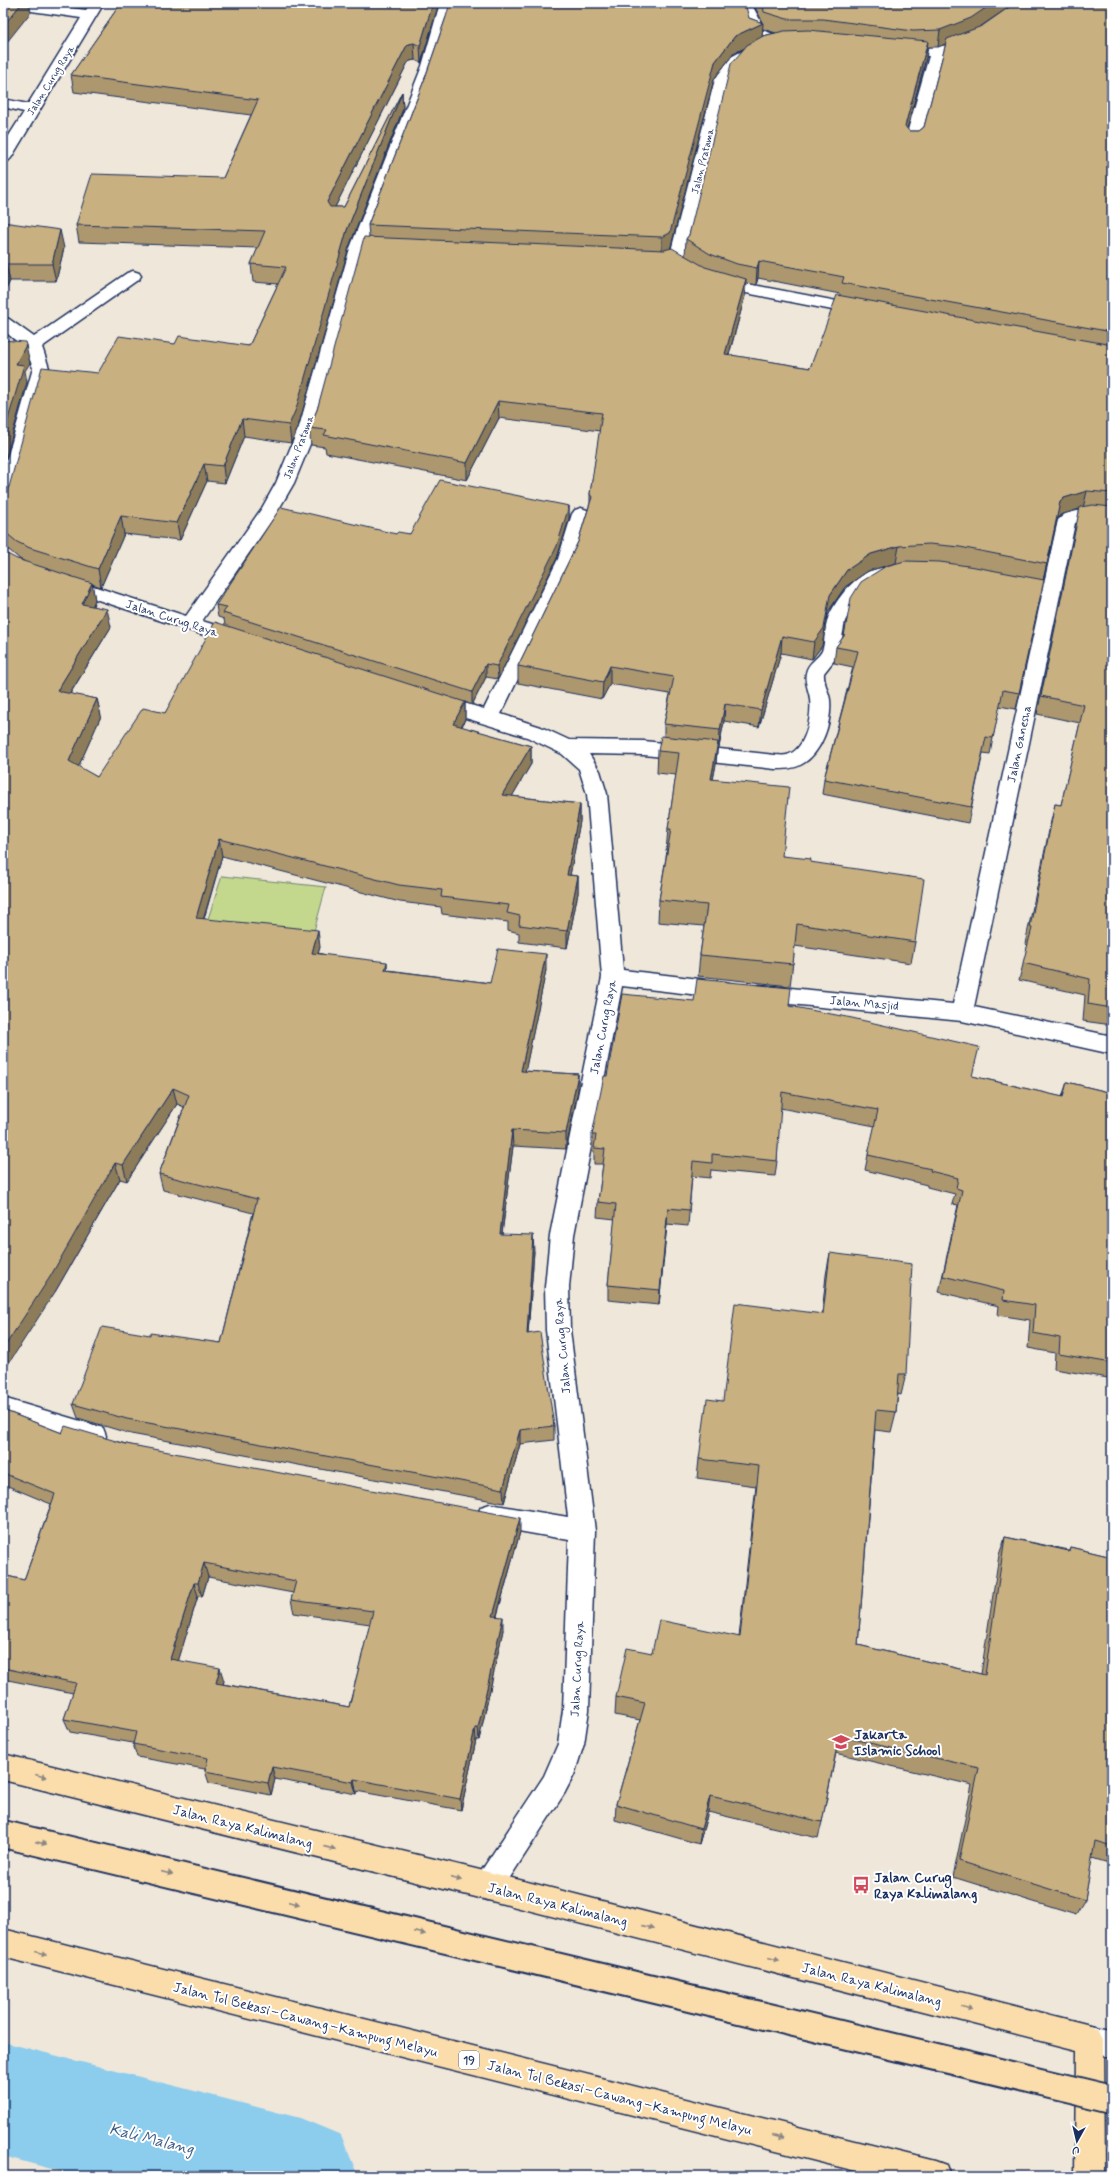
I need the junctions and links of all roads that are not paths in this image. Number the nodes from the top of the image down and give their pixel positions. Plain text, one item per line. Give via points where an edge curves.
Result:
1 (433, 3) edge
2 (447, 3) edge
3 (744, 3) edge
4 (3, 4) edge
5 (94, 9) edge
6 (985, 32) edge
7 (885, 50) edge
8 (937, 52) junction
9 (406, 88) dead end
10 (3, 104) edge
11 (32, 109) junction
12 (8, 142) edge
13 (912, 144) edge
14 (3, 158) edge
15 (358, 248) junction
16 (405, 250) edge
17 (639, 260) edge
18 (133, 276) dead end
19 (702, 277) edge
20 (877, 314) edge
21 (3, 322) edge
22 (34, 345) junction
23 (3, 504) edge
24 (581, 514) dead end
25 (1112, 518) edge
26 (906, 570) edge
27 (42, 576) edge
28 (994, 580) edge
29 (1052, 591) junction
30 (190, 624) junction
31 (257, 645) edge
32 (414, 695) edge
33 (489, 718) junction
34 (568, 747) junction
35 (613, 977) junction
36 (962, 1013) junction
37 (1112, 1045) edge
38 (3, 1409) edge
39 (117, 1442) edge
40 (470, 1511) edge
41 (582, 1531) junction
42 (3, 1767) edge
43 (3, 1834) edge
44 (488, 1886) junction
45 (3, 1943) edge
46 (1101, 2041) edge
47 (1112, 2099) edge
48 (1090, 2170) edge
49 (935, 2176) edge

1 - 9 street via 426,34
2 - 15 street, Jalan Pratama via 440,34 424,81
3 - 17 street, Jalan Pratama via 753,20 754,32 789,41 766,44 750,50 736,60 722,79 679,262
4 - 5 street
5 - 11 street, Jalan Curug Raya
6 - 8 street via 960,46
7 - 8 street
8 - 13 street
10 - 11 street
11 - 12 street, Jalan Curug Raya
12 - 14 street, Jalan Curug Raya
15 - 16 street
15 - 30 street, Jalan Pratama via 308,426 288,476 270,510
18 - 22 street
19 - 20 street via 735,288
21 - 22 street
22 - 23 street via 40,356 41,368
24 - 33 street via 567,559
25 - 29 street, Jalan Ganesha via 1088,514 1067,520
26 - 34 street via 884,573 865,582 856,589 844,606 835,622 829,655 814,674 820,700 816,728 804,753 796,759 775,762 644,748
27 - 30 street, Jalan Curug Raya
28 - 29 street
29 - 36 street, Jalan Ganesha
30 - 31 street, Jalan Curug Raya
32 - 33 street, Jalan Curug Raya
33 - 34 street, Jalan Curug Raya via 548,737
34 - 35 street, Jalan Curug Raya via 582,759 592,775 597,794
35 - 36 street, Jalan Masjid
35 - 41 street, Jalan Curug Raya via 562,1235 557,1287 558,1330
36 - 37 street, Jalan Masjid
38 - 39 street
40 - 41 street
41 - 44 street, Jalan Curug Raya via 576,1710 571,1744 554,1785
42 -> 44 main road, Jalan Raya Kalimalang
43 -> 47 main road, bridge
44 -> 46 main road, Jalan Raya Kalimalang
45 -> 49 main road, Jalan Tol Bekasi–Cawang–Kampung Melayu / 19
46 - 48 main road

